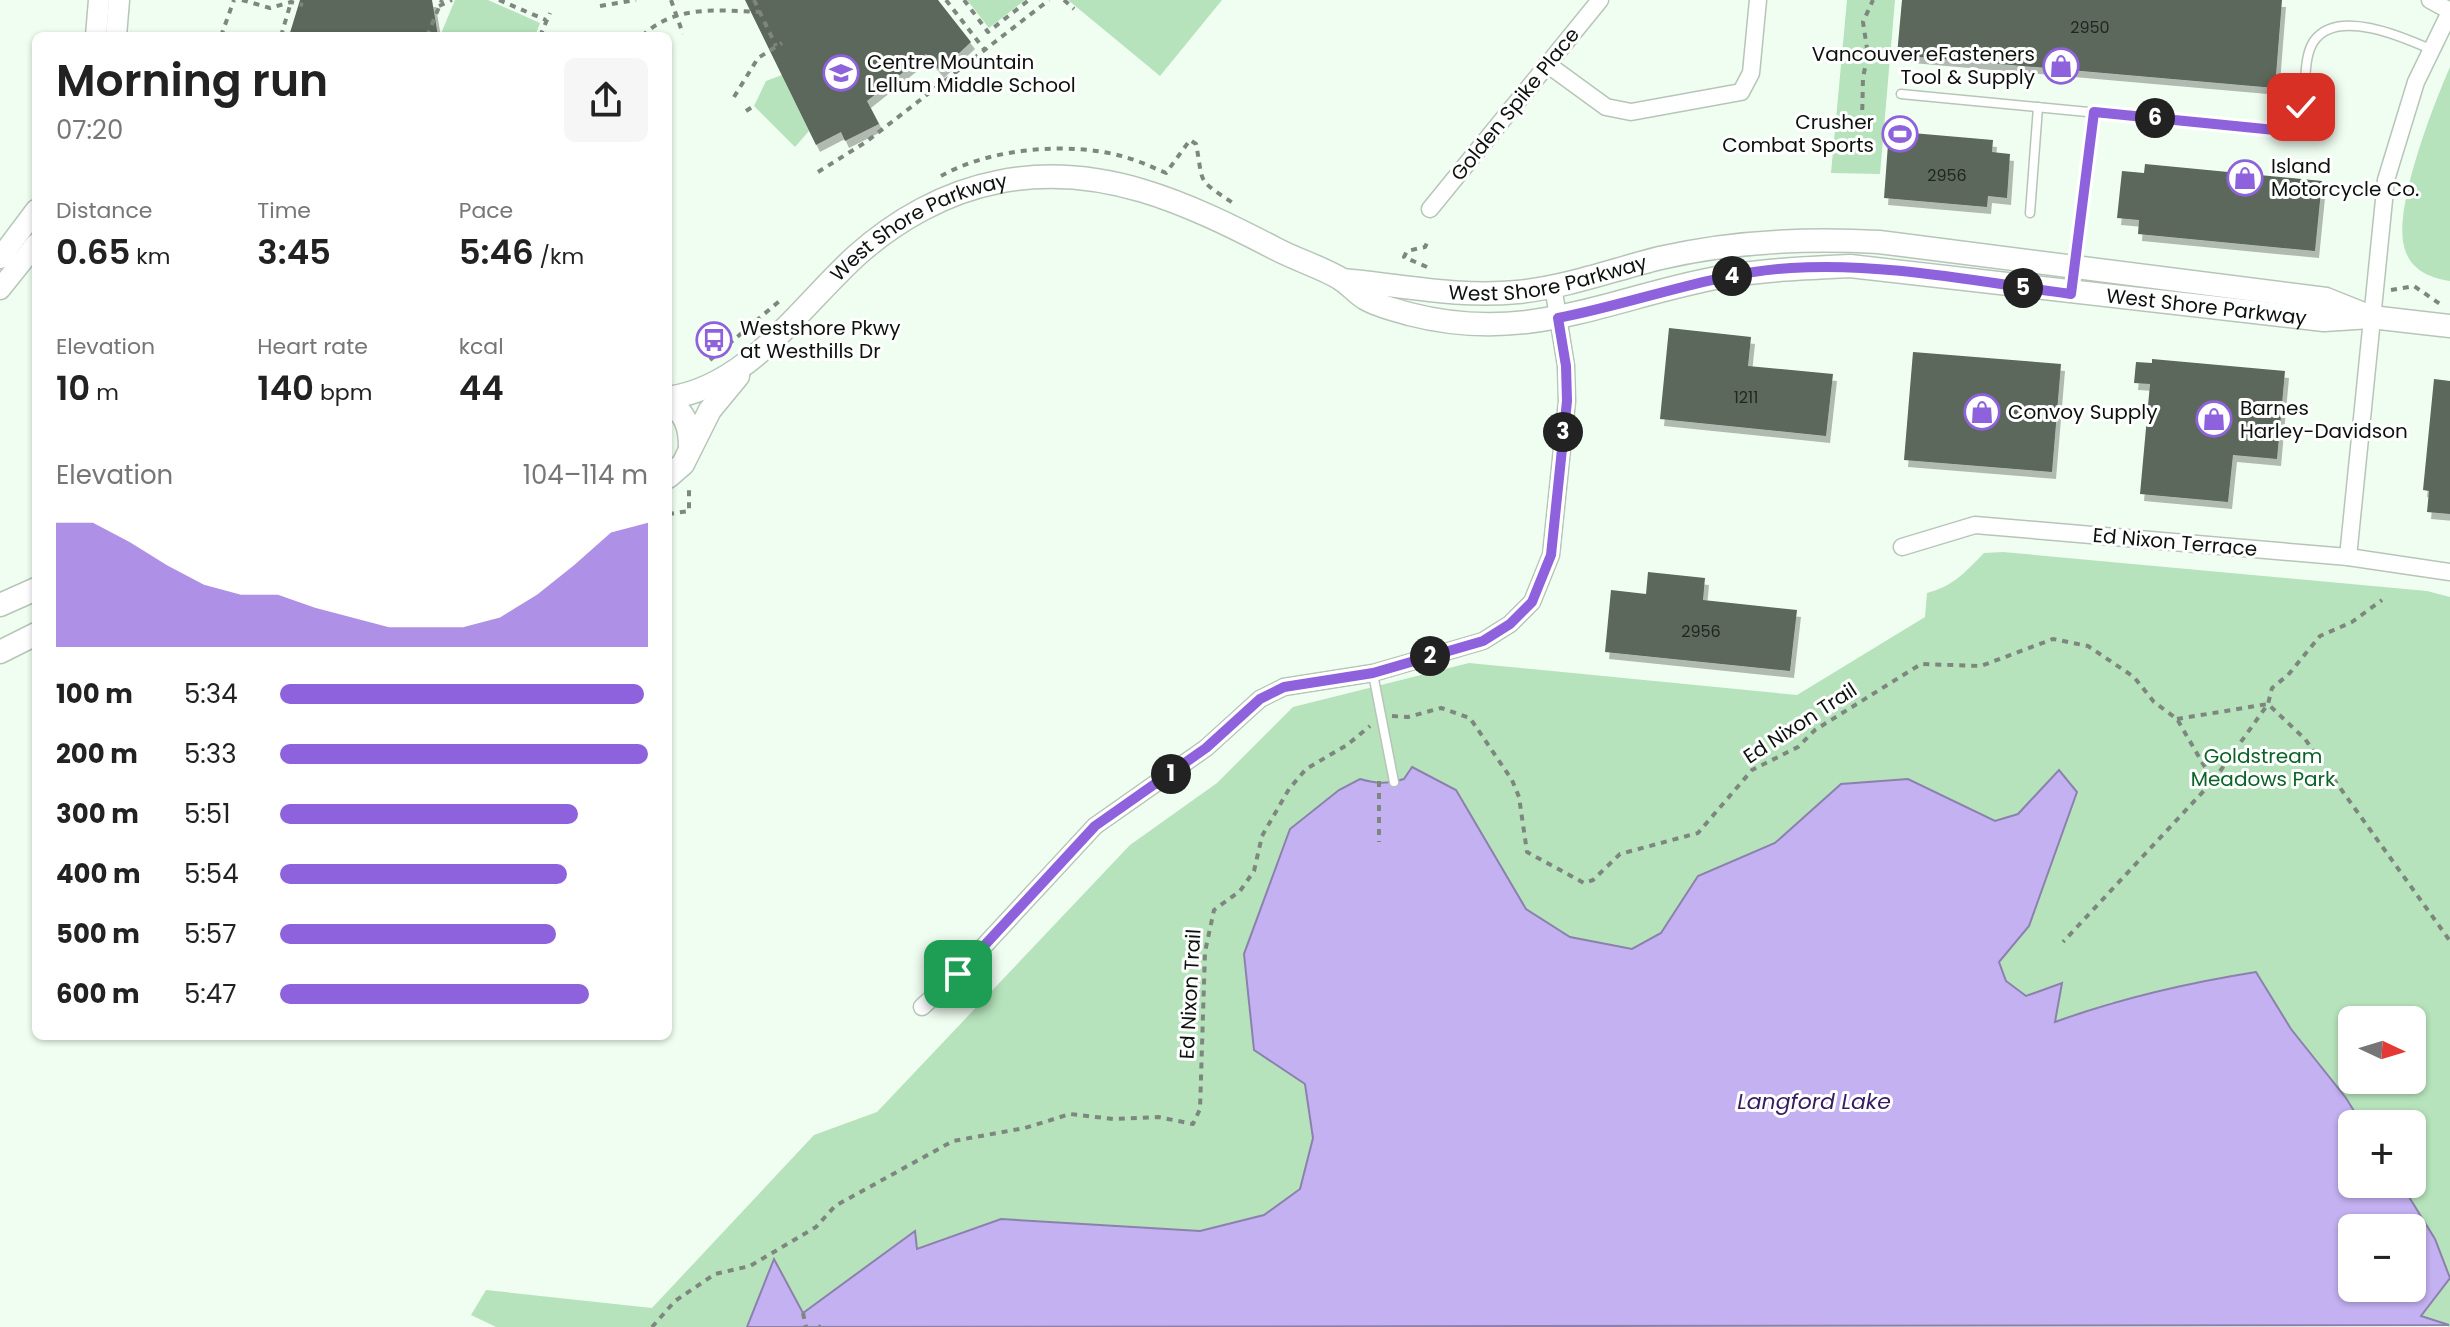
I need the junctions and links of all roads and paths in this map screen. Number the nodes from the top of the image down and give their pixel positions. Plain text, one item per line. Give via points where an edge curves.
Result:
1 (99, 0) edge
2 (119, 0) edge
3 (234, 0) edge
4 (242, 0) edge
5 (442, 0) edge
6 (452, 0) edge
7 (499, 0) edge
8 (636, 0) edge
9 (671, 0) edge
10 (754, 0) edge
11 (946, 0) edge
12 (964, 0) edge
13 (1029, 0) edge
14 (1049, 0) edge
15 (1064, 0) edge
16 (1600, 0) edge
17 (1758, 0) edge
18 (1873, 0) edge
19 (2430, 0) edge
20 (291, 2) junction
21 (303, 5) dead end
22 (439, 6) junction
23 (600, 6) dead end
24 (1074, 9) dead end
25 (760, 12) junction
26 (2450, 12) edge
27 (550, 13) dead end
28 (676, 15) junction
29 (546, 20) junction
30 (96, 32) edge
31 (116, 32) edge
32 (222, 32) edge
33 (282, 32) edge
34 (429, 32) edge
35 (542, 32) edge
36 (648, 32) edge
37 (683, 34) dead end
38 (984, 49) junction
39 (2430, 49) junction
40 (1547, 64) junction
41 (1901, 94) dead end
42 (734, 97) dead end
43 (754, 106) dead end
44 (2038, 107) junction
45 (746, 111) dead end
46 (2094, 112) junction
47 (1862, 122) dead end
48 (1190, 140) dead end
49 (818, 172) dead end
50 (1240, 207) dead end
51 (1430, 209) dead end
52 (2030, 213) dead end
53 (32, 215) edge
54 (1428, 241) dead end
55 (32, 249) edge
56 (0, 258) edge
57 (2074, 268) junction
58 (1436, 270) dead end
59 (1341, 280) junction
60 (1553, 286) junction
61 (0, 289) edge
62 (2399, 290) dead end
63 (2071, 294) junction
64 (2449, 307) edge
65 (2371, 317) junction
66 (1558, 318) junction
67 (2450, 326) edge
68 (749, 359) junction
69 (672, 398) edge
70 (672, 403) edge
71 (690, 447) junction
72 (672, 474) edge
73 (689, 511) dead end
74 (672, 513) edge
75 (1902, 547) dead end
76 (2348, 557) junction
77 (2450, 572) edge
78 (32, 591) edge
79 (2382, 600) dead end
80 (0, 605) edge
81 (32, 636) edge
82 (0, 652) edge
83 (1373, 673) junction
84 (2268, 704) junction
85 (1381, 719) junction
86 (2177, 719) junction
87 (2213, 781) junction
88 (1394, 782) dead end
89 (1378, 784) dead end
90 (1379, 842) dead end
91 (2450, 941) edge
92 (2063, 942) dead end
93 (922, 1007) dead end
94 (803, 1313) dead end
95 (652, 1327) edge
96 (806, 1327) edge

1 - 30 street
2 - 31 street
3 - 32 path
4 - 20 path via 270,8
5 - 22 path
6 - 22 path
7 - 29 path
8 - 23 path
9 - 28 path
10 - 25 path
11 - 38 path
12 - 13 path via 988,32
14 - 38 path
15 - 24 path
16 - 40 street, Golden Spike Place
17 - 40 street via 1751,73 1741,92 1730,96 1631,112 1606,107
18 - 47 path via 1863,22 1868,55
19 - 26 street
20 - 21 path
20 - 33 path
22 - 34 path
25 - 28 path
25 - 42 path via 779,45 758,58
26 - 39 street
27 - 29 path
28 - 36 path
28 - 37 path
29 - 35 path
38 - 49 path via 866,142
39 - 46 lane via 2372,27 2339,27 2322,34 2310,51 2301,107 2286,128
39 - 65 street via 2386,180
40 - 51 street, Golden Spike Place
41 - 44 lane
43 - 45 path
44 - 46 lane
44 - 52 lane
46 - 57 lane
48 - 50 path via 1196,144 1197,171 1204,182
53 - 56 street
54 - 58 path via 1404,257
55 - 61 street
57 - 60 main road, West Shore Parkway via 1811,238 1662,258
57 - 63 lane
57 - 65 main road, West Shore Parkway via 2326,299
59 - 60 main road, West Shore Parkway via 1476,294
59 - 66 main road, West Shore Parkway via 1367,300 1455,323 1497,326
59 - 68 main road, West Shore Parkway via 1141,188 1078,178 1000,181 967,190 891,228
60 - 66 street
62 - 64 path via 2414,286
63 - 65 main road, West Shore Parkway via 2324,320
63 - 66 main road, West Shore Parkway via 1850,266 1789,268 1719,278
65 - 67 main road, West Shore Parkway
65 - 76 street
66 - 83 street via 1567,401 1551,555 1532,602 1483,641
68 - 69 main road, West Shore Parkway via 704,389
68 - 71 main road, West Shore Parkway
70 - 71 main road via 690,429
71 - 72 main road, West Shore Parkway
73 - 74 path
75 - 76 street, Ed Nixon Terrace via 1975,525
76 - 77 street, Ed Nixon Terrace
78 - 80 main road
79 - 84 path via 2320,636 2272,688
81 - 82 main road
83 - 85 lane
83 - 93 street via 1284,687 1260,699 1206,748 1095,826
84 - 86 path
84 - 87 path
84 - 91 path via 2305,739
85 - 86 path, Ed Nixon Trail via 1441,708 1470,718 1512,780 1527,852 1584,883 1620,854 1698,833 1752,770 1798,747 1823,724 1921,664 1981,666 2035,644 2069,641 2116,663
85 - 88 lane
85 - 95 path, Ed Nixon Trail via 1306,769 1262,836 1254,871 1240,891 1214,910 1205,952 1200,1109 1193,1124 1158,1117 1070,1114 953,1141 835,1206 816,1227 750,1266 715,1274 675,1301
86 - 87 path, Ed Nixon Trail
87 - 92 path
89 - 90 path
94 - 96 path

